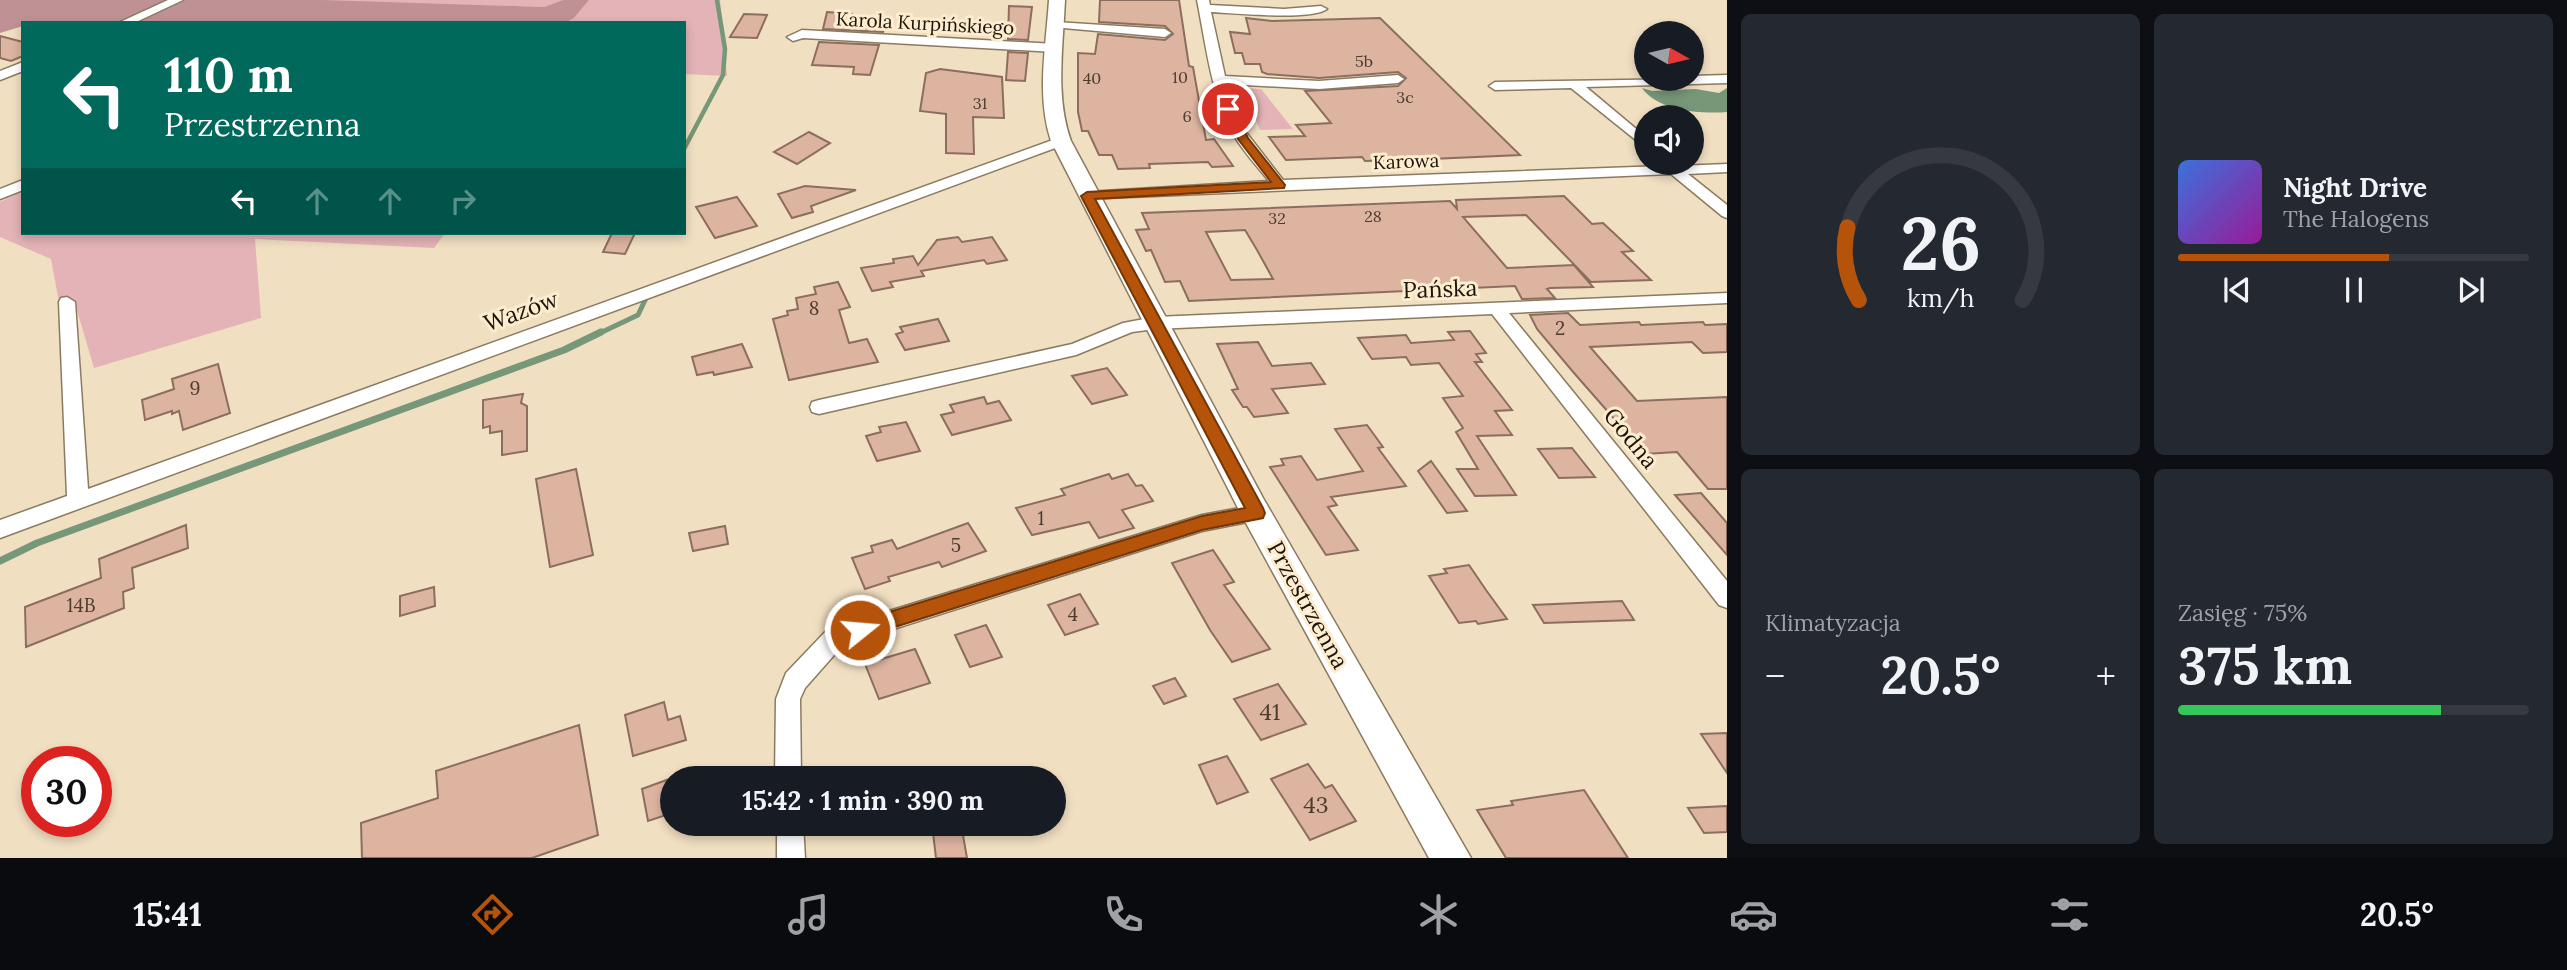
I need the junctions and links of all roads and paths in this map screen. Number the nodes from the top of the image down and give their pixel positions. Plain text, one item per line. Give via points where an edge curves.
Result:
1 (177, 0) edge
2 (1204, 4) edge
3 (1321, 9) dead end
4 (129, 21) edge
5 (1056, 24) edge
6 (1165, 33) dead end
7 (793, 37) dead end
8 (21, 67) edge
9 (0, 76) edge
10 (1398, 79) dead end
11 (1727, 79) edge
12 (1221, 80) junction
13 (1573, 83) junction
14 (1495, 86) dead end
15 (1634, 134) edge
16 (1060, 141) junction
17 (1704, 168) edge
18 (1727, 168) edge
19 (1634, 169) edge
20 (1681, 175) edge
21 (21, 185) edge
22 (1279, 185) junction
23 (0, 195) edge
24 (1087, 196) junction
25 (1727, 213) edge
26 (1727, 298) edge
27 (67, 302) dead end
28 (1497, 309) junction
29 (1155, 323) junction
30 (819, 407) dead end
31 (78, 501) junction
32 (1256, 513) junction
33 (0, 529) edge
34 (1727, 598) edge
35 (789, 766) edge
36 (790, 836) edge
37 (791, 858) edge
38 (1451, 858) edge

1 - 4 street
2 - 3 street via 1284,12
2 - 12 street
5 - 6 street, Karola Kurpińskiego
5 - 7 street, Karola Kurpińskiego
5 - 16 street, Przestrzenna via 1053,118
8 - 9 street
10 - 12 street via 1319,85
11 - 13 street
12 - 22 street via 1238,131
13 - 14 street
13 - 15 street
16 - 24 street, Przestrzenna
16 - 31 street, Wazów
17 - 18 street, Karowa
19 - 22 street, Karowa
20 - 25 street
21 - 23 street
22 - 24 street, Karowa
24 - 29 street, Przestrzenna
26 - 28 street, Pańska
27 - 31 street
28 - 29 street, Pańska
28 - 34 street, Godna
29 - 30 street, Pańska via 1129,327 1076,349
29 - 32 street, Przestrzenna
31 - 33 street, Wazów
32 - 35 street via 1202,523 835,638 794,681 788,699
32 - 38 street, Przestrzenna
36 - 37 street

